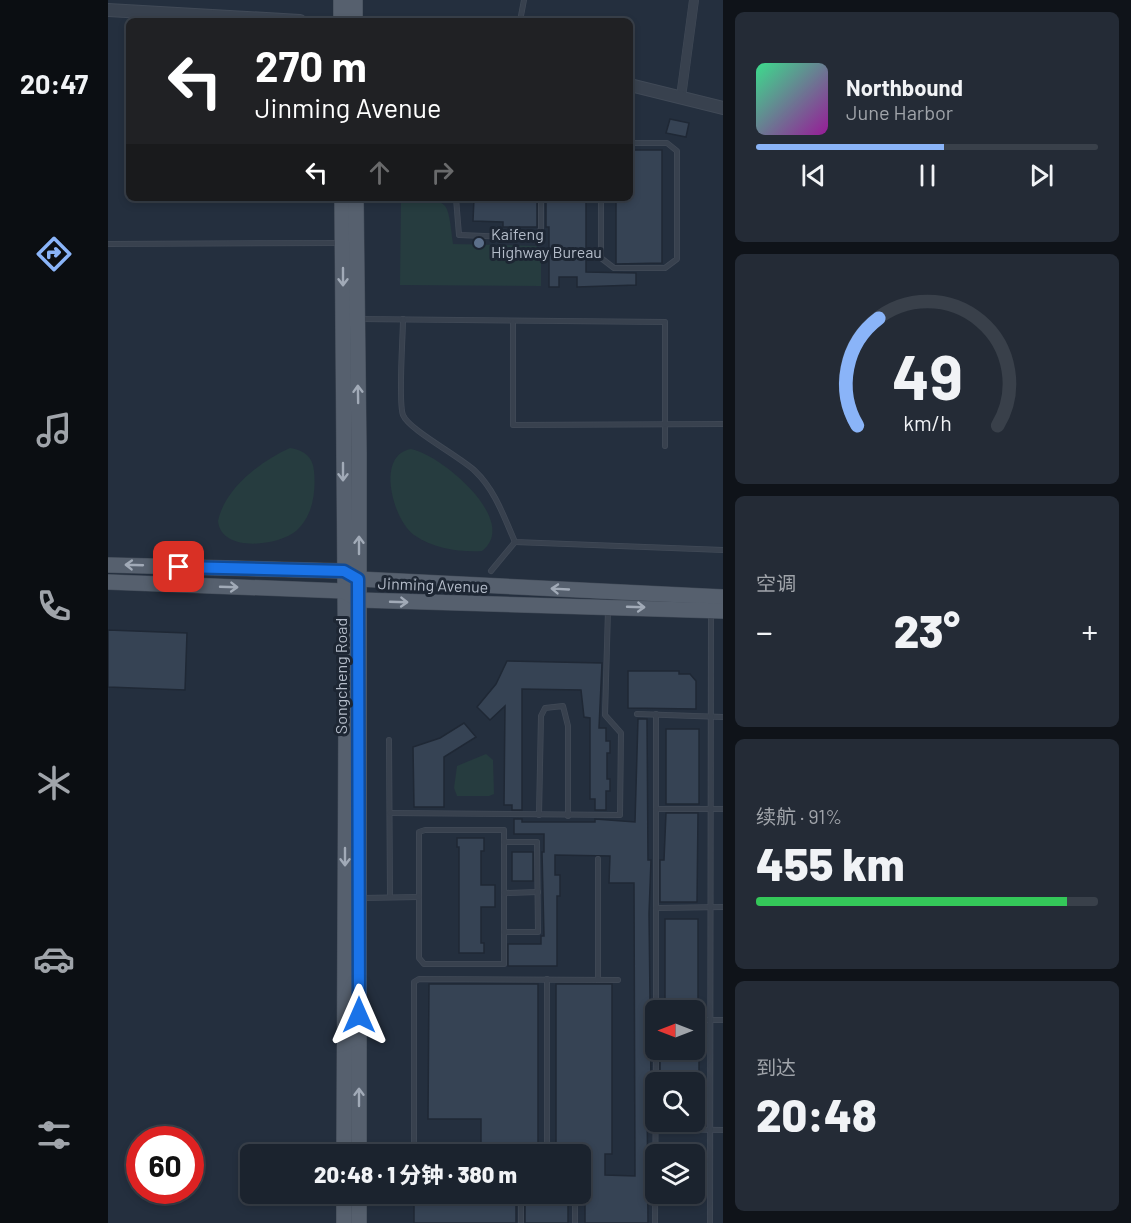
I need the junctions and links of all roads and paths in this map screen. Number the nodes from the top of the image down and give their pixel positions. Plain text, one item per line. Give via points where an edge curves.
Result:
1 (341, 0) edge
2 (355, 0) edge
3 (524, 0) edge
4 (694, 0) edge
5 (108, 10) edge
6 (248, 18) edge
7 (341, 18) edge
8 (355, 18) edge
9 (521, 18) edge
10 (633, 86) edge
11 (681, 97) junction
12 (723, 108) edge
13 (633, 143) edge
14 (342, 201) edge
15 (356, 201) edge
16 (456, 201) edge
17 (541, 201) edge
18 (601, 201) edge
19 (343, 243) junction
20 (108, 244) edge
21 (356, 319) junction
22 (403, 319) junction
23 (513, 322) junction
24 (665, 424) junction
25 (723, 424) edge
26 (665, 446) dead end
27 (515, 542) junction
28 (723, 550) edge
29 (108, 565) edge
30 (344, 571) junction
31 (491, 571) dead end
32 (358, 579) junction
33 (108, 582) edge
34 (344, 591) junction
35 (723, 597) edge
36 (359, 600) junction
37 (608, 606) junction
38 (717, 610) edge
39 (637, 714) dead end
40 (656, 714) junction
41 (710, 716) junction
42 (723, 717) edge
43 (389, 740) dead end
44 (656, 809) junction
45 (710, 809) junction
46 (723, 809) edge
47 (390, 813) junction
48 (539, 815) junction
49 (568, 816) junction
50 (504, 842) junction
51 (598, 859) dead end
52 (538, 892) junction
53 (504, 893) junction
54 (390, 897) junction
55 (419, 897) junction
56 (358, 898) junction
57 (656, 908) junction
58 (710, 908) junction
59 (723, 908) edge
60 (504, 932) junction
61 (547, 980) junction
62 (598, 980) junction
63 (618, 980) dead end
64 (656, 1000) edge
65 (705, 1020) edge
66 (710, 1020) junction
67 (723, 1020) edge
68 (705, 1129) edge
69 (710, 1129) junction
70 (723, 1130) edge
71 (655, 1132) edge
72 (344, 1144) edge
73 (359, 1144) edge
74 (414, 1144) edge
75 (547, 1144) edge
76 (344, 1204) edge
77 (359, 1204) edge
78 (521, 1204) edge
79 (575, 1204) edge
80 (344, 1223) edge
81 (360, 1223) edge
82 (521, 1223) edge
83 (575, 1223) edge
84 (655, 1223) edge
85 (710, 1223) edge

1 - 7 main road
2 - 8 main road
3 - 9 lane
4 - 11 street
5 - 6 street
10 - 11 street
11 - 12 street
13 - 18 lane via 667,143 677,151 677,259 665,268 614,268 607,264 601,258
14 - 19 main road, Songcheng Road
15 - 21 main road, Songcheng Road
16 - 17 lane via 459,235 535,238 541,229
19 - 20 lane
19 -> 30 main road, Songcheng Road
21 - 22 lane
32 -> 21 main road, Songcheng Road
22 - 23 lane
22 - 27 lane via 402,413 414,429 457,455 477,473 492,492
23 - 24 lane via 513,424
23 - 24 lane via 665,322
24 - 25 lane
24 - 26 lane
27 - 28 lane
27 - 31 lane
30 -> 29 main road, Jinming Avenue
30 - 32 main road, Jinming Avenue
30 - 34 main road, Songcheng Road
35 -> 32 main road, Jinming Avenue
32 - 36 main road, Songcheng Road
33 -> 34 main road, Jinming Avenue
34 - 36 main road, Jinming Avenue
34 -> 72 main road, Songcheng Road
36 -> 37 main road, Jinming Avenue
36 - 56 main road, Songcheng Road
37 -> 38 main road, Jinming Avenue
37 - 49 lane via 605,715 621,733 620,815
38 - 41 lane
39 - 40 lane
40 - 41 lane
40 - 44 lane
41 - 42 lane
41 - 45 lane
43 - 47 lane
44 - 45 lane
44 - 57 lane
45 - 46 lane
45 - 58 lane
47 - 48 lane
47 - 54 lane
48 - 49 lane
48 - 49 lane via 541,716 545,708 558,705 563,706 568,726
50 - 52 lane via 537,842
50 - 53 lane
50 - 55 lane via 504,830 419,832
51 - 62 lane
52 - 53 lane
52 - 60 lane via 538,932
53 - 60 lane
54 - 55 lane
54 - 56 lane
55 - 60 lane via 419,958 424,964 504,964
73 -> 56 main road, Songcheng Road
57 - 58 lane
57 - 64 lane
58 - 59 lane
58 - 66 lane
61 - 62 lane
61 - 74 lane via 414,982
61 - 75 lane
62 - 63 lane
65 - 66 lane
66 - 67 lane
66 - 69 lane
68 - 69 lane
69 - 70 lane
69 - 85 lane
71 - 84 lane
76 - 80 main road
77 - 81 main road
78 - 82 lane
79 - 83 lane

